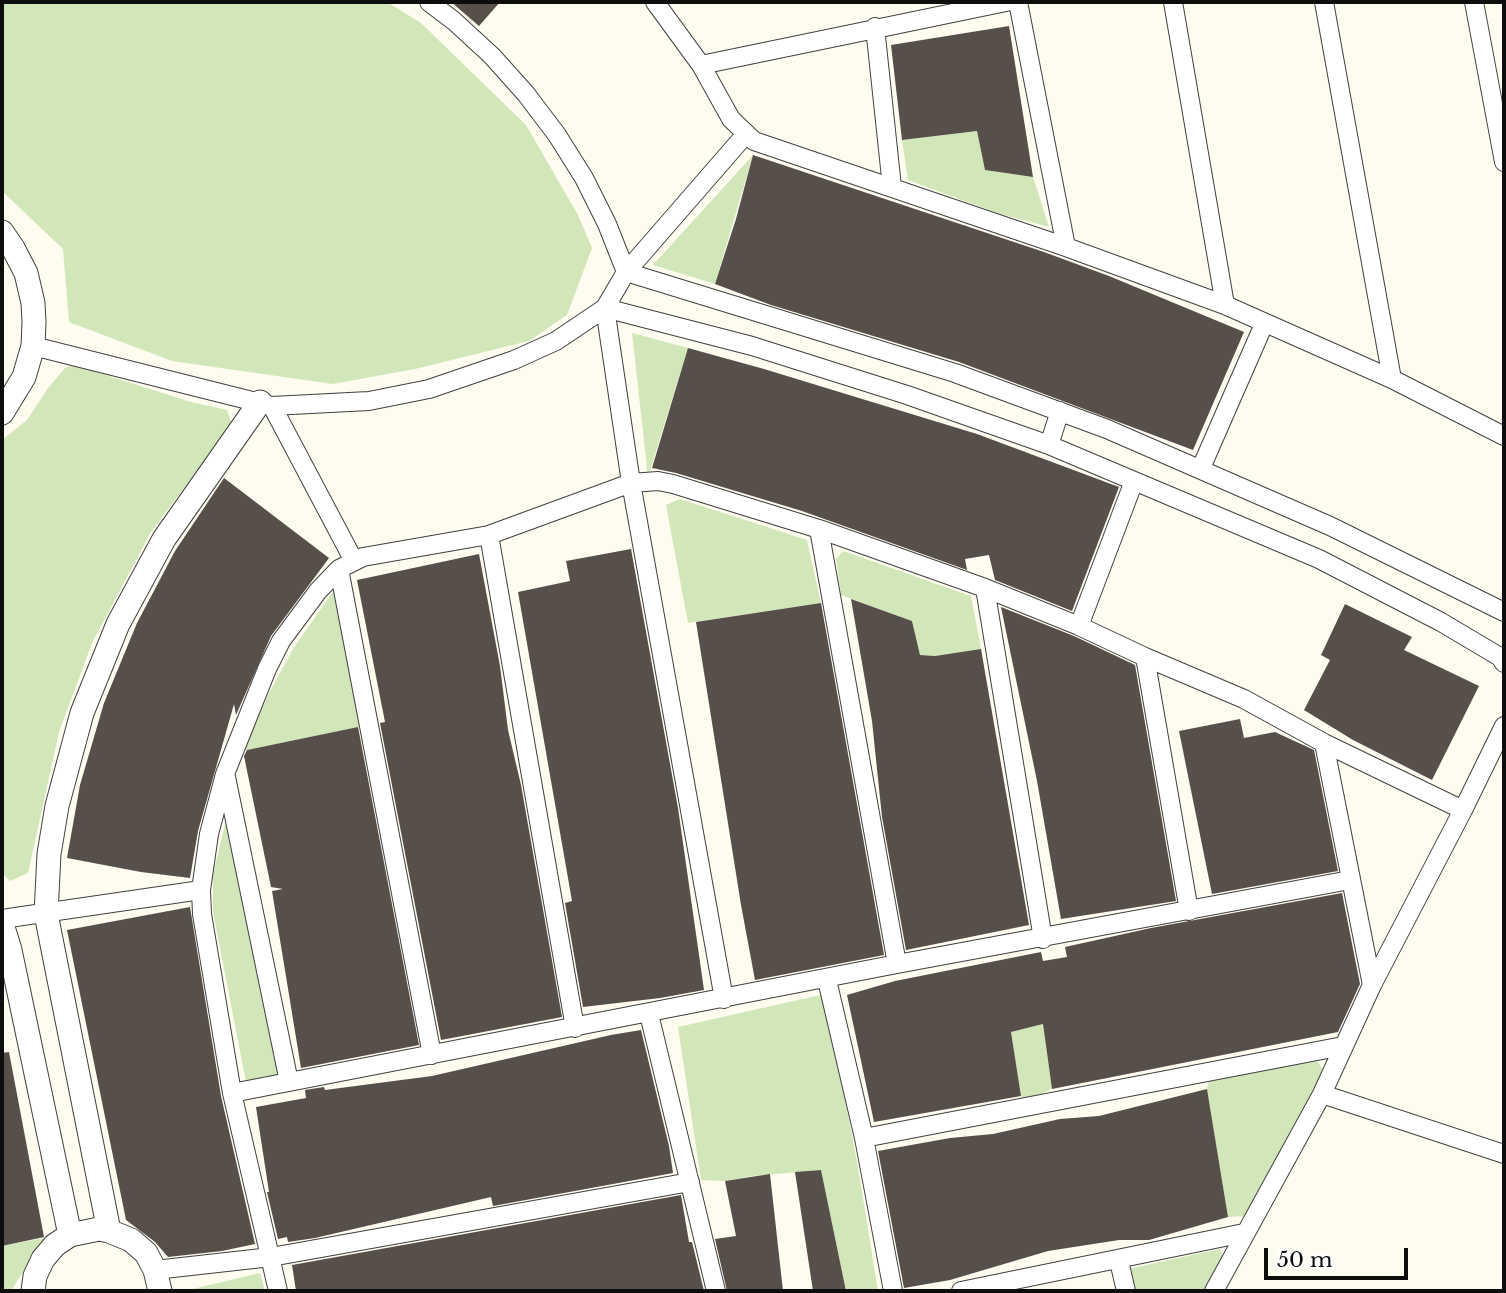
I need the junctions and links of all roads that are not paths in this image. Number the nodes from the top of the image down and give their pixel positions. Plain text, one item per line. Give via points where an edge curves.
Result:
1 (429, 2) edge
2 (655, 2) edge
3 (1006, 2) edge
4 (1018, 2) edge
5 (1173, 2) edge
6 (1324, 2) edge
7 (1474, 2) edge
8 (875, 27) junction
9 (701, 65) junction
10 (745, 135) junction
11 (1504, 160) edge
12 (892, 187) junction
13 (2, 232) edge
14 (1066, 247) junction
15 (626, 272) junction
16 (1225, 305) junction
17 (605, 308) junction
18 (1264, 324) junction
19 (33, 346) junction
20 (1392, 379) junction
21 (266, 404) junction
22 (1060, 411) junction
23 (2, 413) edge
24 (1504, 436) edge
25 (1049, 445) junction
26 (1201, 468) junction
27 (1134, 481) junction
28 (631, 483) junction
29 (818, 529) junction
30 (489, 535) junction
31 (346, 565) junction
32 (985, 588) junction
33 (1504, 612) edge
34 (1079, 626) junction
35 (1144, 657) junction
36 (1503, 657) edge
37 (1504, 726) edge
38 (1324, 743) junction
39 (225, 774) junction
40 (1463, 810) junction
41 (1350, 880) junction
42 (201, 891) junction
43 (1189, 911) junction
44 (46, 914) junction
45 (2, 919) edge
46 (2, 924) edge
47 (1043, 939) junction
48 (897, 964) junction
49 (827, 979) junction
50 (1372, 985) junction
51 (724, 999) junction
52 (649, 1014) junction
53 (575, 1028) junction
54 (1343, 1046) junction
55 (432, 1055) junction
56 (289, 1082) junction
57 (232, 1093) junction
58 (1322, 1094) junction
59 (864, 1138) junction
60 (1504, 1154) edge
61 (690, 1182) junction
62 (109, 1230) junction
63 (1244, 1233) junction
64 (70, 1235) junction
65 (271, 1257) junction
66 (1119, 1261) junction
67 (158, 1280) edge
68 (33, 1291) edge
69 (278, 1291) edge
70 (716, 1291) edge
71 (892, 1291) edge
72 (966, 1291) edge
73 (1125, 1291) edge
74 (1214, 1291) edge

1 - 15 street via 492,56 557,135 584,178
2 - 9 street
3 - 8 street
4 - 14 street
5 - 16 street
6 - 20 street
7 - 11 street
8 - 9 street
8 - 12 street
9 - 10 street
10 - 12 street via 765,146
10 - 15 street
12 - 14 street
13 - 19 street via 26,273 34,309
14 - 16 street
15 - 17 street
15 - 22 street via 902,356
16 - 18 street
17 - 21 street via 546,346 429,389 369,401
17 - 25 street via 752,346
17 - 28 street
18 - 20 street
18 - 26 street
19 - 21 street
19 - 23 street via 24,377
20 - 24 street
21 - 31 street
21 - 44 street via 164,539 99,668 57,806
22 - 25 street
22 - 26 street
25 - 27 street
26 - 33 street
27 - 34 street
27 - 36 street via 1319,559
28 - 29 street via 673,484
28 - 30 street
28 - 51 street
29 - 32 street
29 - 48 street
30 - 31 street via 373,554
30 - 53 street
31 - 39 street via 318,591 281,641
31 - 55 street
32 - 34 street
32 - 47 street
34 - 35 street
35 - 38 street via 1244,699
35 - 43 street
37 - 40 street
38 - 40 street
38 - 41 street
39 - 42 street via 209,834
39 - 56 street
40 - 50 street
41 - 43 street
41 - 50 street
42 - 44 street
42 - 57 street
43 - 47 street
44 - 45 street
44 - 62 street
46 - 64 street
47 - 48 street
48 - 49 street
49 - 51 street
49 - 59 street
50 - 54 street
51 - 52 street
52 - 53 street
52 - 61 street
53 - 55 street
54 - 58 street
54 - 59 street
55 - 56 street
56 - 57 street
57 - 65 street
58 - 60 street
58 - 63 street
59 - 71 street
61 - 65 street
61 - 70 street
62 - 64 street
62 - 67 street via 146,1253
63 - 66 street
63 - 74 street
64 - 68 street via 43,1259
65 - 67 street
65 - 69 street
66 - 72 street
66 - 73 street

